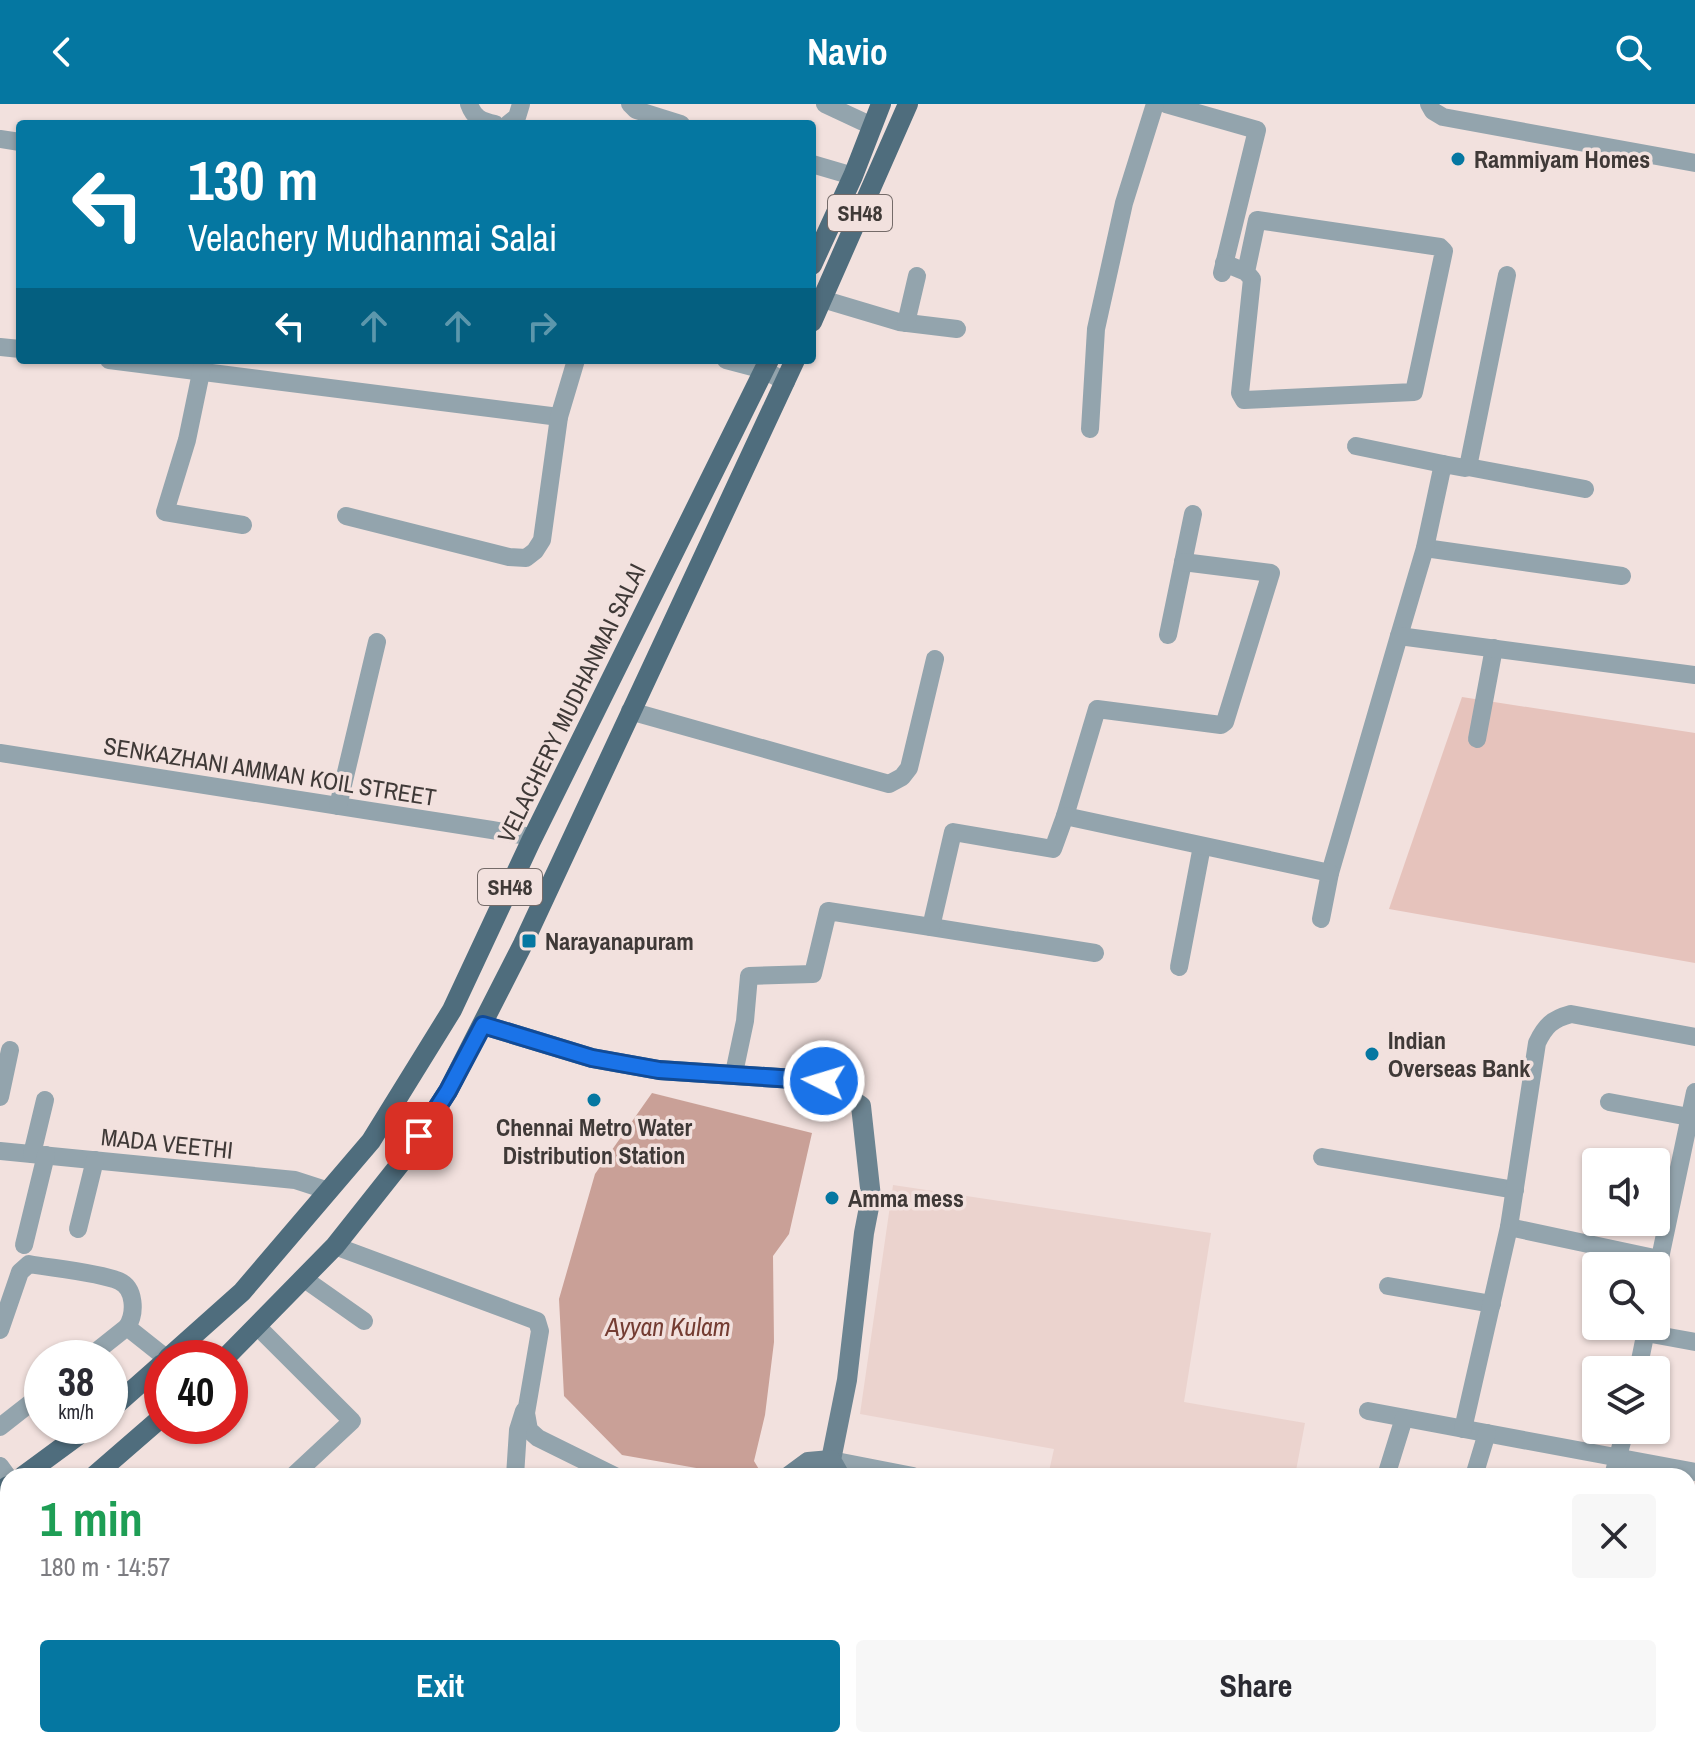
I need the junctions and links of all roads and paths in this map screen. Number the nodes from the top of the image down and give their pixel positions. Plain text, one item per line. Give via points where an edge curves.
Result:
1 (469, 104) edge
2 (630, 104) edge
3 (825, 104) edge
4 (881, 104) edge
5 (908, 104) edge
6 (1155, 104) edge
7 (1166, 104) edge
8 (1429, 104) edge
9 (480, 120) edge
10 (668, 120) edge
11 (872, 126) junction
12 (1695, 163) edge
13 (816, 165) edge
14 (853, 176) junction
15 (1233, 234) junction
16 (1252, 240) junction
17 (816, 256) edge
18 (1246, 272) junction
19 (1507, 275) dead end
20 (917, 276) dead end
21 (822, 299) junction
22 (816, 313) edge
23 (906, 323) junction
24 (957, 329) dead end
25 (172, 364) edge
26 (575, 364) edge
27 (793, 364) edge
28 (766, 365) edge
29 (203, 366) edge
30 (786, 382) junction
31 (559, 417) junction
32 (1090, 429) dead end
33 (1356, 446) dead end
34 (1443, 464) junction
35 (1468, 467) junction
36 (1585, 489) dead end
37 (1193, 514) dead end
38 (346, 516) dead end
39 (243, 525) dead end
40 (1425, 548) junction
41 (1183, 562) junction
42 (1622, 576) dead end
43 (1168, 635) dead end
44 (1399, 636) junction
45 (377, 642) dead end
46 (1494, 648) junction
47 (935, 659) dead end
48 (1695, 675) edge
49 (630, 711) junction
50 (1477, 739) dead end
51 (0, 753) edge
52 (338, 806) junction
53 (1065, 816) junction
54 (531, 841) junction
55 (1202, 846) junction
56 (1330, 873) junction
57 (1321, 919) dead end
58 (931, 927) junction
59 (1095, 953) dead end
60 (1179, 967) dead end
61 (483, 1025) junction
62 (1695, 1037) edge
63 (10, 1050) dead end
64 (734, 1073) junction
65 (1695, 1092) edge
66 (0, 1097) edge
67 (45, 1100) dead end
68 (1609, 1102) dead end
69 (1689, 1117) junction
70 (1689, 1142) edge
71 (0, 1151) edge
72 (39, 1154) junction
73 (1322, 1157) dead end
74 (95, 1160) junction
75 (1515, 1190) junction
76 (329, 1191) junction
77 (1509, 1227) junction
78 (78, 1229) dead end
79 (24, 1245) dead end
80 (335, 1246) junction
81 (1600, 1252) edge
82 (1662, 1252) edge
83 (303, 1278) junction
84 (1388, 1286) dead end
85 (1492, 1304) junction
86 (364, 1321) dead end
87 (127, 1327) junction
88 (258, 1327) junction
89 (0, 1330) edge
90 (1670, 1335) edge
91 (111, 1340) edge
92 (144, 1340) edge
93 (187, 1340) edge
94 (244, 1340) edge
95 (1695, 1342) edge
96 (144, 1380) edge
97 (128, 1394) edge
98 (527, 1405) junction
99 (24, 1408) edge
100 (1368, 1411) dead end
101 (1404, 1418) junction
102 (0, 1427) edge
103 (1463, 1429) junction
104 (144, 1433) edge
105 (1487, 1433) junction
106 (67, 1444) edge
107 (1622, 1444) edge
108 (1616, 1467) edge
109 (34, 1468) edge
110 (103, 1468) edge
111 (302, 1468) edge
112 (516, 1468) edge
113 (599, 1468) edge
114 (800, 1468) edge
115 (835, 1468) edge
116 (1388, 1468) edge
117 (1476, 1468) edge

1 - 9 street
2 - 10 street
3 - 11 street
4 - 11 main road, SH48
5 - 21 main road, SH48
6 - 32 street via 1124,203 1096,329
7 - 15 street via 1257,130
8 - 12 street via 1443,117
11 - 14 main road, SH48
13 - 14 street
14 - 17 main road, SH48
15 - 16 street
15 - 18 street via 1223,268
16 - 18 street
16 - 18 street via 1257,220 1440,247 1444,251 1414,392 1244,400 1240,393 1252,279
19 - 35 street
20 - 23 street
21 - 22 main road, SH48
21 - 23 street
23 - 24 street
25 - 29 street
26 - 31 street
27 - 30 main road, SH48
28 - 30 street
28 - 54 main road, VELACHERY MUDHANMAI SALAI / SH48
29 - 31 street
29 - 39 street via 165,512
30 - 49 main road, SH48
31 - 38 street via 542,540 526,558
33 - 34 street
34 - 35 street
34 - 40 street
35 - 36 street
37 - 41 street
40 - 42 street
40 - 44 street
41 - 43 street
41 - 53 street via 1271,573 1225,722 1097,709
44 - 46 street
44 - 56 street
45 - 52 street
46 - 48 street
46 - 50 street
47 - 49 street via 909,768 889,784
49 - 61 main road, SH48
51 - 52 street, SENKAZHANI AMMAN KOIL STREET
52 - 54 street, SENKAZHANI AMMAN KOIL STREET via 526,836
53 - 55 street
53 - 58 street via 1053,849 953,832
54 - 76 main road, VELACHERY MUDHANMAI SALAI / SH48 via 452,1010 371,1141
55 - 56 street
55 - 60 street
56 - 57 street
58 - 59 street
58 - 64 street via 828,911 813,974 749,976
61 - 64 street via 592,1058 659,1070
61 - 80 main road, SH48 via 404,1159
62 - 75 street via 1571,1014 1555,1018 1537,1043
63 - 66 street
64 - 115 street via 824,1081 861,1106 871,1197
65 - 69 street
67 - 72 street
68 - 69 street
69 - 70 street
70 - 82 street
71 - 72 street, MADA VEETHI
72 - 74 street, MADA VEETHI
72 - 79 street
73 - 75 street
74 - 76 street, MADA VEETHI via 295,1180
74 - 78 street
75 - 77 street
76 - 93 main road, VELACHERY MUDHANMAI SALAI / SH48 via 242,1292
77 - 81 street
77 - 85 street
80 - 83 main road, SH48
80 - 98 street via 537,1321 540,1331
83 - 86 street
83 - 88 main road, SH48
84 - 85 street
85 - 103 street
87 - 89 street via 133,1313 130,1293 117,1280 29,1264 20,1272
87 - 91 street
87 - 92 street
88 - 94 main road, SH48
88 - 111 street via 352,1421
90 - 95 street
96 - 97 main road
98 - 112 street via 518,1430
98 - 113 street via 529,1430 538,1438
99 - 102 street
100 - 101 street
101 - 103 street
101 - 116 street
103 - 105 street
104 - 110 main road
105 - 108 street
105 - 117 street
106 - 109 main road
107 - 108 street
114 - 115 street via 808,1462

